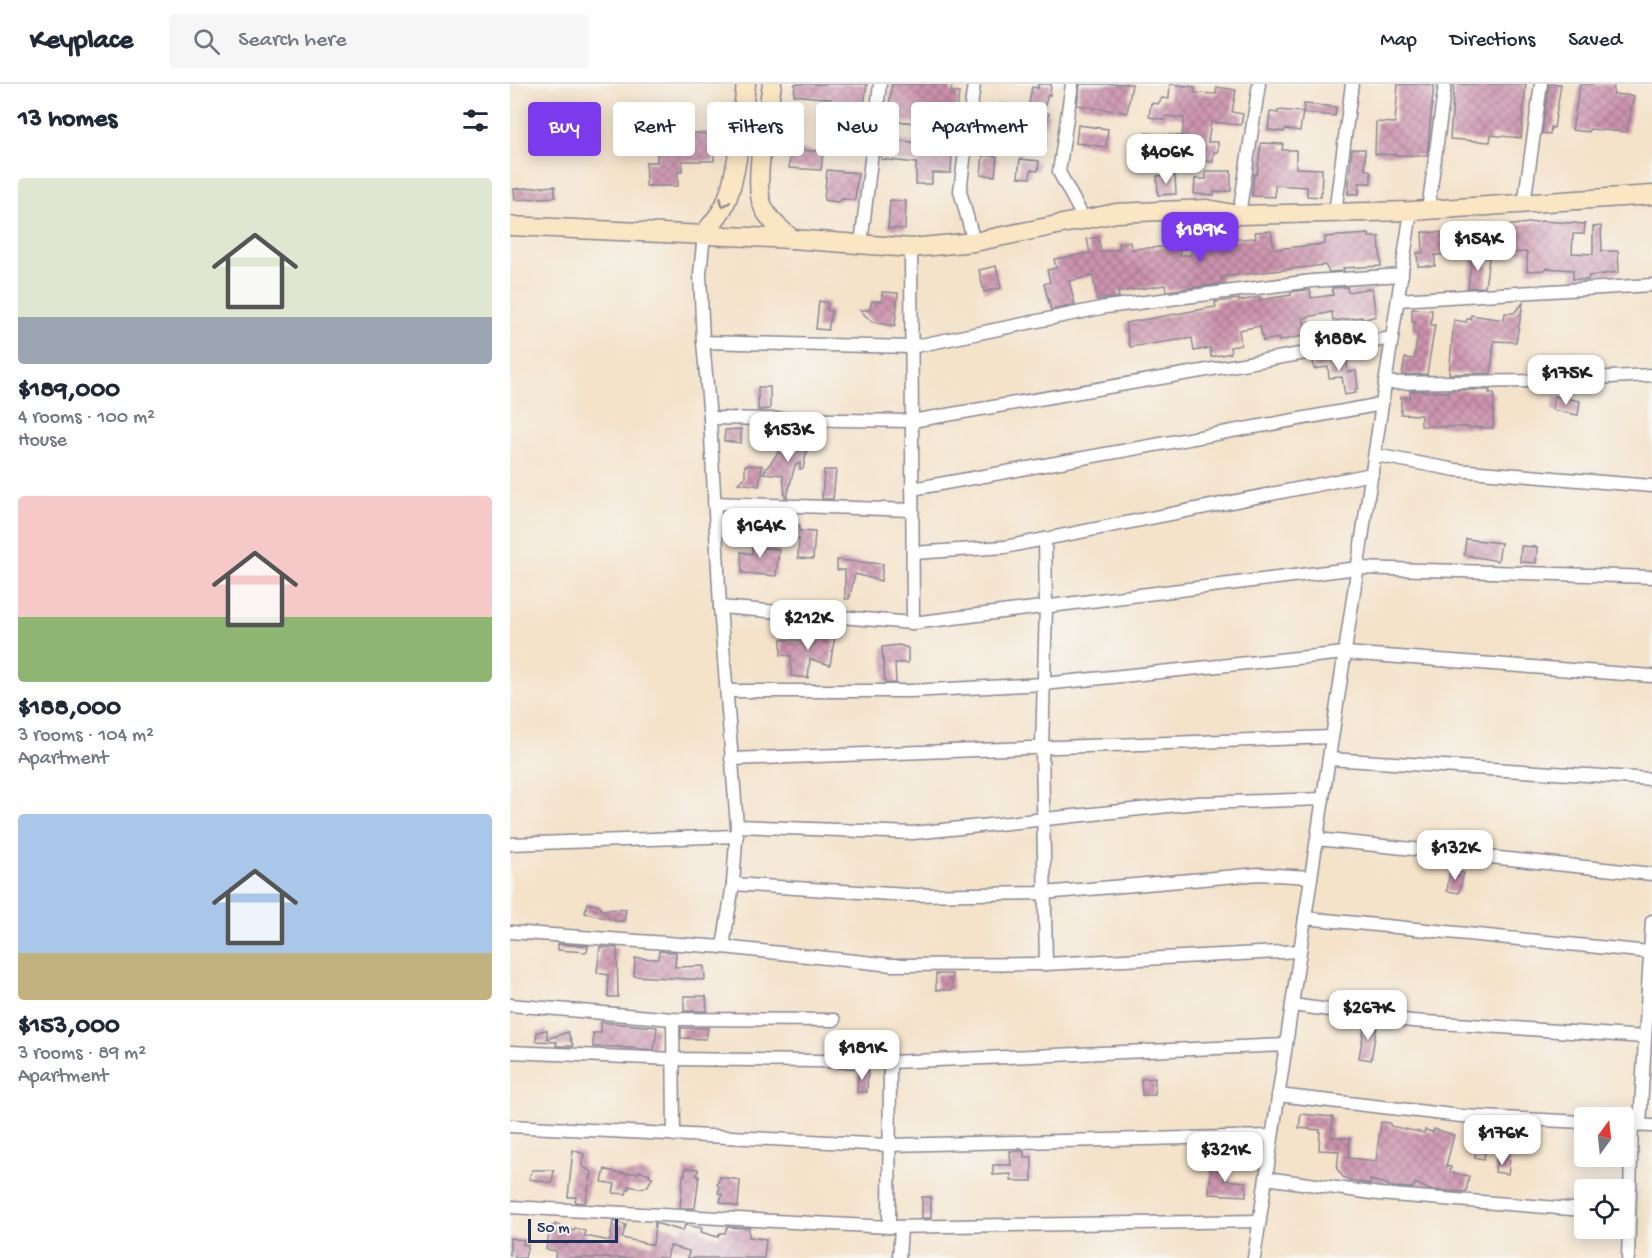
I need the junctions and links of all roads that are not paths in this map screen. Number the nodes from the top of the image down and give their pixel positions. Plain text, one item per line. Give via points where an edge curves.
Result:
1 (746, 84) edge
2 (772, 84) edge
3 (880, 84) edge
4 (974, 84) edge
5 (1072, 84) edge
6 (1259, 84) edge
7 (1352, 84) edge
8 (1445, 84) edge
9 (1540, 84) edge
10 (734, 173) junction
11 (759, 174) junction
12 (1652, 195) edge
13 (1524, 204) junction
14 (1420, 211) junction
15 (1335, 213) junction
16 (1239, 215) junction
17 (1084, 219) junction
18 (510, 226) edge
19 (704, 234) junction
20 (792, 239) junction
21 (974, 242) junction
22 (861, 244) junction
23 (911, 248) junction
24 (1402, 275) junction
25 (1652, 285) edge
26 (1398, 300) junction
27 (1392, 338) junction
28 (703, 342) junction
29 (911, 347) junction
30 (1652, 375) edge
31 (1386, 383) junction
32 (1382, 404) junction
33 (710, 418) junction
34 (912, 422) junction
35 (1375, 455) junction
36 (1372, 474) junction
37 (1652, 486) edge
38 (912, 489) junction
39 (714, 503) junction
40 (912, 510) junction
41 (1045, 539) junction
42 (913, 553) junction
43 (1358, 568) junction
44 (1652, 578) edge
45 (720, 607) junction
46 (1046, 607) junction
47 (913, 623) junction
48 (1345, 652) junction
49 (1652, 676) edge
50 (1044, 684) junction
51 (727, 691) junction
52 (1332, 737) junction
53 (1042, 748) junction
54 (731, 759) junction
55 (1329, 759) junction
56 (1652, 779) edge
57 (1323, 799) junction
58 (1043, 819) junction
59 (737, 831) junction
60 (1317, 839) junction
61 (510, 844) edge
62 (1652, 874) edge
63 (1311, 878) junction
64 (733, 884) junction
65 (1044, 893) junction
66 (1305, 918) junction
67 (1652, 921) edge
68 (510, 932) edge
69 (723, 947) junction
70 (1300, 951) junction
71 (1649, 952) junction
72 (1046, 964) junction
73 (510, 1005) edge
74 (1292, 1005) junction
75 (673, 1019) junction
76 (834, 1020) dead end
77 (1645, 1037) junction
78 (1286, 1045) junction
79 (510, 1052) edge
80 (673, 1059) junction
81 (890, 1062) junction
82 (1278, 1095) junction
83 (1574, 1122) edge
84 (1637, 1125) edge
85 (510, 1126) edge
86 (674, 1135) junction
87 (1272, 1137) junction
88 (888, 1145) junction
89 (1266, 1178) junction
90 (1631, 1179) edge
91 (510, 1207) edge
92 (1574, 1209) edge
93 (1260, 1221) junction
94 (895, 1227) junction
95 (1628, 1239) edge
96 (899, 1258) edge
97 (1254, 1258) edge
98 (1628, 1258) edge

1 - 10 street
2 - 11 street
3 - 22 street
4 - 21 street via 960,191
5 - 17 street via 1059,172
6 - 16 street
7 - 15 street
8 - 14 street
9 - 13 street
10 - 11 street via 747,182
10 -> 19 street via 724,206
11 - 20 street via 761,202 771,221
12 - 13 street
13 - 14 street
14 - 15 street
14 - 24 street
15 - 16 street
16 - 17 street via 1207,209 1116,213
17 - 21 street
18 - 19 street
19 - 20 street
19 - 28 street via 700,274
20 - 22 street
21 - 23 street
22 - 23 street
23 - 29 street
24 - 26 street
24 - 29 street via 1312,281 1106,307
25 - 26 street
26 - 27 street
27 - 31 street
27 - 34 street
28 - 29 street
28 - 33 street
29 - 34 street
30 - 31 street
31 - 32 street
32 - 35 street
32 - 38 street
33 - 34 street
33 - 39 street
34 - 38 street
35 - 36 street
35 - 37 street via 1456,470
36 - 41 street
36 - 43 street
38 - 40 street
39 - 40 street
39 - 45 street
40 - 42 street
41 - 42 street via 1005,547
41 - 46 street
42 - 47 street
43 - 44 street
43 - 46 street
43 - 48 street
45 - 47 street
45 - 51 street
46 - 47 street
46 - 50 street
48 - 49 street
48 - 50 street
48 - 52 street
50 - 51 street via 911,691
50 - 53 street
51 - 54 street
52 - 53 street
52 - 55 street
53 - 54 street
53 - 58 street
54 - 59 street
55 - 56 street
55 - 57 street
57 - 58 street via 1197,803
57 - 60 street
58 - 59 street via 913,833
58 - 65 street
59 - 61 street
59 - 64 street
60 - 62 street
60 - 63 street
63 - 65 street via 1259,874
63 - 66 street
64 - 65 street via 908,895
64 - 69 street
65 - 72 street
66 - 70 street
66 - 71 street
67 - 71 street
68 - 69 street
69 - 72 street via 892,965
70 - 72 street
70 - 74 street
71 - 77 street
73 - 75 street
74 - 77 street via 1412,1021
74 - 78 street
75 - 76 street
75 - 80 street
77 - 84 street
78 - 81 street
78 - 82 street
79 - 80 street
80 - 81 street
80 - 86 street
81 - 88 street
82 - 83 street via 1461,1116
82 - 87 street
84 - 90 street
85 - 86 street
86 - 88 street
87 - 88 street
87 - 89 street
88 - 94 street
89 - 92 street via 1379,1194
89 - 93 street
91 - 94 street
93 - 94 street
93 - 97 street
94 - 96 street
95 - 98 street

